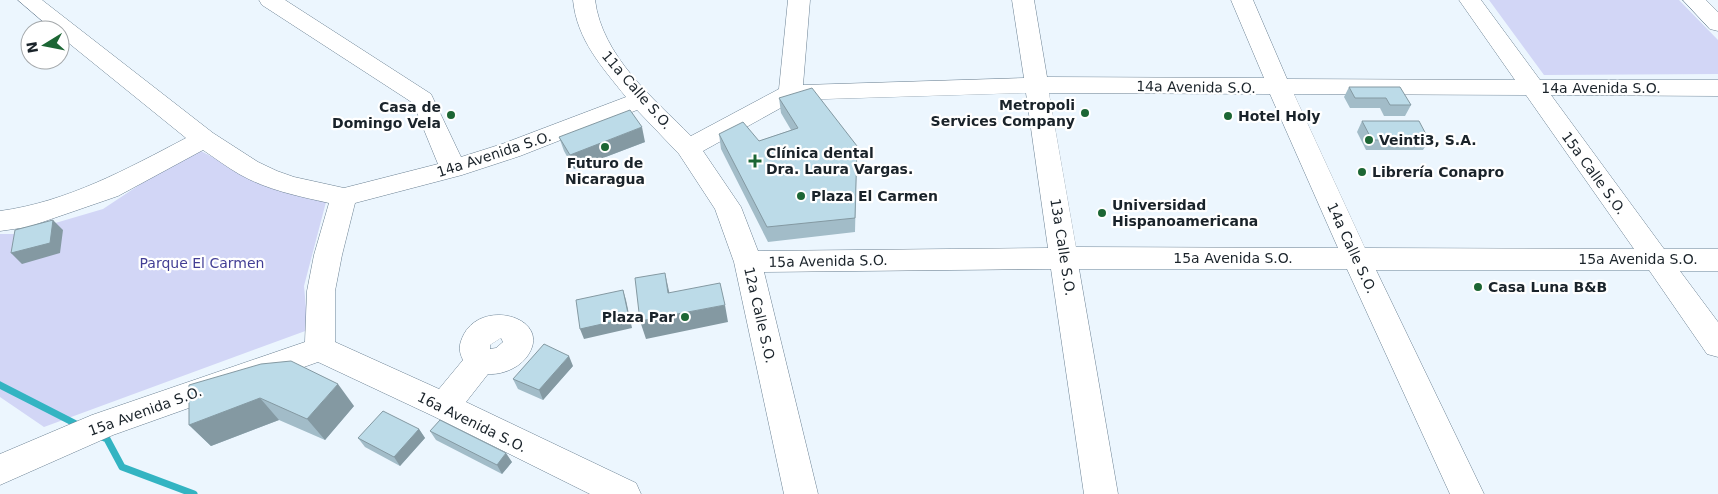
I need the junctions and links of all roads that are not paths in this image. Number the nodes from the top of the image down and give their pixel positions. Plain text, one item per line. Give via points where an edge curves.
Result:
1 (28, 0) edge
2 (270, 0) edge
3 (584, 0) edge
4 (799, 0) edge
5 (1024, 0) edge
6 (1242, 0) edge
7 (1470, 0) edge
8 (1694, 0) edge
9 (1718, 24) edge
10 (1038, 85) junction
11 (1278, 88) junction
12 (1532, 88) junction
13 (1718, 88) edge
14 (790, 93) junction
15 (641, 100) junction
16 (204, 139) junction
17 (688, 148) junction
18 (453, 168) junction
19 (344, 197) junction
20 (0, 221) edge
21 (1065, 258) junction
22 (1356, 258) junction
23 (1657, 259) junction
24 (1718, 260) edge
25 (748, 262) junction
26 (1718, 345) edge
27 (320, 349) junction
28 (481, 360) dead end
29 (444, 406) junction
30 (0, 470) edge
31 (624, 494) edge
32 (800, 494) edge
33 (1100, 494) edge
34 (1467, 494) edge

1 - 16 street
2 - 18 street via 423,99
3 - 15 street, 11a Calle S.O. via 586,18 601,51
4 - 14 street
5 - 10 street, 13a Calle S.O.
6 - 11 street, 14a Calle S.O.
7 - 12 street, 15a Calle S.O.
8 - 9 street
10 - 11 street, 14a Avenida S.O.
10 - 14 street, 14a Avenida S.O.
10 - 21 street, 13a Calle S.O.
11 - 12 street, 14a Avenida S.O.
11 - 22 street, 14a Calle S.O.
12 - 13 street, 14a Avenida S.O.
12 - 23 street, 15a Calle S.O.
14 - 17 street, 14a Avenida S.O.
15 - 17 street, 11a Calle S.O.
15 - 18 street, 14a Avenida S.O. via 552,136
16 - 19 street via 268,177
16 - 20 street via 109,189 28,217
17 - 25 street, 12a Calle S.O. via 728,207
18 - 19 street, 14a Avenida S.O.
19 - 27 street via 328,254 322,291
21 - 22 street, 15a Avenida S.O.
21 - 25 street, 15a Avenida S.O.
21 - 33 street, 13a Calle S.O.
22 - 23 street, 15a Avenida S.O.
22 - 34 street, 14a Calle S.O.
23 - 24 street, 15a Avenida S.O.
23 - 26 street, 15a Calle S.O.
25 - 32 street, 12a Calle S.O.
27 - 29 street, 16a Avenida S.O.
27 - 30 street, 15a Avenida S.O. via 103,425
28 - 29 street
29 - 31 street, 16a Avenida S.O.

